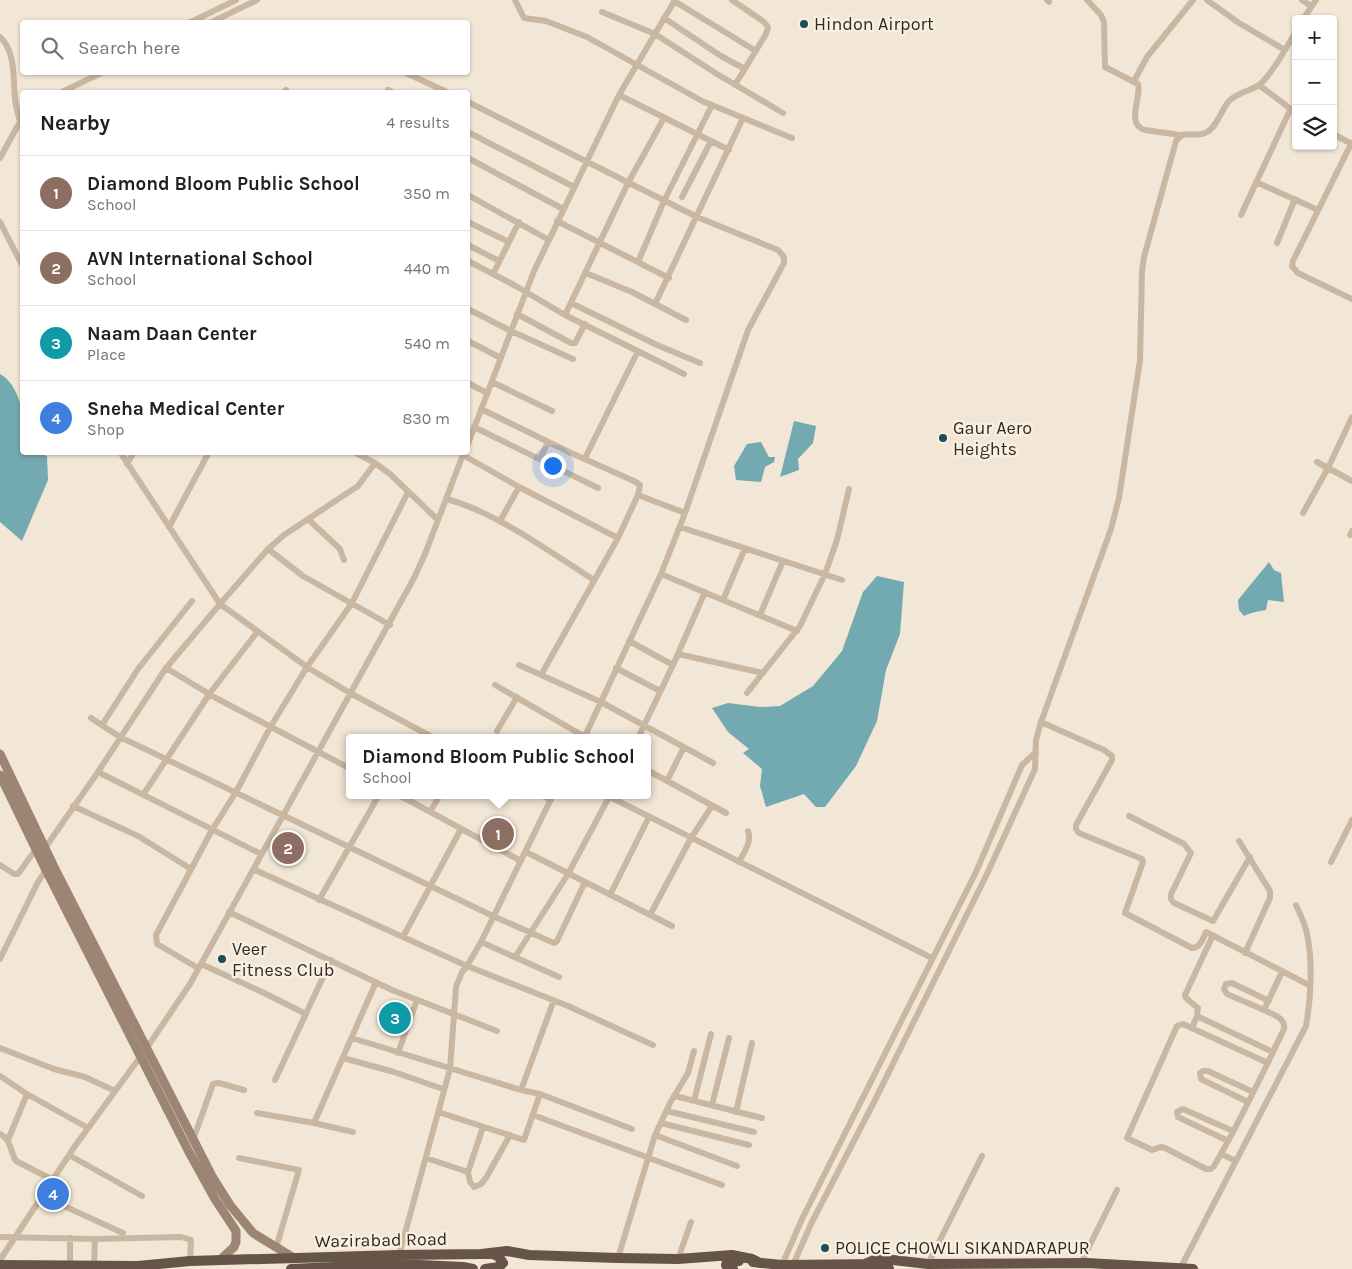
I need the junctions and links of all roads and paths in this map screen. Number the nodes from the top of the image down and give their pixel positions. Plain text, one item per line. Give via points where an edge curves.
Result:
1 (236, 0) edge
2 (257, 0) edge
3 (515, 0) edge
4 (732, 0) edge
5 (1087, 0) edge
6 (1193, 0) edge
7 (1207, 0) edge
8 (1302, 0) edge
9 (1316, 0) edge
10 (674, 1) edge
11 (1311, 6) junction
12 (602, 12) dead end
13 (1305, 15) edge
14 (664, 18) junction
15 (195, 20) edge
16 (216, 20) edge
17 (655, 34) junction
18 (0, 37) edge
19 (1292, 38) edge
20 (1285, 50) junction
21 (756, 51) junction
22 (637, 64) junction
23 (745, 69) junction
24 (96, 75) edge
25 (410, 75) edge
26 (1134, 80) junction
27 (736, 85) junction
28 (1259, 85) junction
29 (66, 90) edge
30 (443, 90) edge
31 (619, 95) junction
32 (470, 103) edge
33 (712, 105) junction
34 (1292, 110) edge
35 (783, 113) dead end
36 (1292, 113) edge
37 (20, 116) edge
38 (664, 118) junction
39 (743, 118) junction
40 (20, 121) edge
41 (470, 133) edge
42 (698, 134) junction
43 (1180, 135) junction
44 (1337, 136) edge
45 (792, 138) dead end
46 (711, 141) junction
47 (1352, 144) edge
48 (729, 150) junction
49 (0, 158) edge
50 (470, 159) edge
51 (586, 162) junction
52 (1256, 182) junction
53 (628, 183) junction
54 (574, 187) junction
55 (470, 196) edge
56 (682, 197) dead end
57 (1295, 199) junction
58 (664, 201) junction
59 (563, 209) junction
60 (1318, 210) junction
61 (1241, 215) dead end
62 (697, 217) junction
63 (557, 221) junction
64 (0, 222) edge
65 (519, 222) junction
66 (470, 223) edge
67 (549, 240) junction
68 (509, 242) junction
69 (600, 242) junction
70 (1277, 243) dead end
71 (470, 246) edge
72 (20, 261) edge
73 (499, 261) junction
74 (638, 262) junction
75 (470, 263) edge
76 (586, 273) junction
77 (493, 274) junction
78 (668, 278) junction
79 (525, 293) junction
80 (1352, 299) edge
81 (571, 303) junction
82 (655, 304) junction
83 (470, 310) edge
84 (517, 314) junction
85 (566, 315) junction
86 (686, 320) dead end
87 (585, 324) junction
88 (511, 331) junction
89 (470, 342) edge
90 (638, 351) junction
91 (501, 358) junction
92 (573, 359) dead end
93 (700, 364) dead end
94 (684, 374) dead end
95 (492, 382) junction
96 (470, 384) edge
97 (487, 393) junction
98 (481, 409) junction
99 (552, 411) dead end
100 (1352, 417) edge
101 (474, 427) junction
102 (470, 438) edge
103 (548, 442) junction
104 (122, 455) edge
105 (132, 455) edge
106 (207, 455) edge
107 (360, 455) edge
108 (464, 455) edge
109 (466, 455) edge
110 (584, 458) junction
111 (540, 459) junction
112 (1317, 462) dead end
113 (375, 463) junction
114 (127, 464) junction
115 (1328, 468) junction
116 (1352, 480) edge
117 (519, 487) junction
118 (598, 488) dead end
119 (849, 489) dead end
120 (408, 492) junction
121 (638, 495) junction
122 (447, 499) junction
123 (1303, 513) dead end
124 (685, 514) junction
125 (308, 519) junction
126 (438, 520) junction
127 (500, 521) junction
128 (169, 527) junction
129 (680, 527) junction
130 (618, 538) junction
131 (745, 548) junction
132 (268, 549) junction
133 (344, 560) dead end
134 (783, 561) junction
135 (661, 574) junction
136 (825, 574) junction
137 (594, 580) junction
138 (842, 580) dead end
139 (705, 592) junction
140 (723, 600) junction
141 (192, 601) dead end
142 (220, 604) junction
143 (352, 604) junction
144 (760, 615) junction
145 (390, 625) junction
146 (258, 631) junction
147 (797, 631) junction
148 (629, 641) junction
149 (678, 654) junction
150 (519, 665) dead end
151 (674, 665) junction
152 (307, 667) junction
153 (166, 668) junction
154 (616, 668) junction
155 (763, 673) junction
156 (541, 675) junction
157 (495, 685) dead end
158 (660, 690) junction
159 (210, 693) junction
160 (350, 693) junction
161 (747, 693) dead end
162 (516, 697) junction
163 (601, 702) junction
164 (91, 718) dead end
165 (1041, 722) junction
166 (102, 725) junction
167 (271, 726) junction
168 (644, 726) junction
169 (497, 731) dead end
170 (427, 734) edge
171 (580, 734) edge
172 (586, 734) edge
173 (640, 734) edge
174 (120, 737) junction
175 (684, 747) junction
176 (318, 750) junction
177 (1036, 752) junction
178 (0, 754) edge
179 (166, 758) junction
180 (713, 763) dead end
181 (346, 766) edge
182 (98, 772) junction
183 (651, 772) edge
184 (0, 775) edge
185 (667, 781) junction
186 (236, 792) junction
187 (143, 795) junction
188 (378, 799) edge
189 (406, 799) edge
190 (438, 799) edge
191 (552, 799) edge
192 (606, 799) edge
193 (614, 799) edge
194 (73, 806) junction
195 (712, 806) junction
196 (430, 812) junction
197 (726, 813) dead end
198 (283, 815) junction
199 (1129, 816) dead end
200 (649, 817) junction
201 (1352, 820) edge
202 (462, 829) junction
203 (212, 830) junction
204 (748, 831) dead end
205 (691, 838) junction
206 (1239, 841) dead end
207 (350, 847) junction
208 (42, 851) junction
209 (526, 852) junction
210 (261, 854) junction
211 (1250, 857) junction
212 (521, 861) junction
213 (739, 862) junction
214 (1331, 862) dead end
215 (0, 865) edge
216 (50, 868) junction
217 (191, 869) junction
218 (253, 869) junction
219 (568, 874) junction
220 (585, 882) junction
221 (430, 886) junction
222 (610, 895) junction
223 (319, 900) junction
224 (1296, 905) dead end
225 (229, 912) junction
226 (650, 915) junction
227 (493, 916) junction
228 (1213, 921) junction
229 (672, 926) dead end
230 (531, 932) junction
231 (1209, 933) junction
232 (403, 937) junction
233 (481, 942) junction
234 (1245, 953) junction
235 (515, 957) junction
236 (932, 958) junction
237 (0, 959) edge
238 (331, 960) junction
239 (200, 966) junction
240 (467, 966) junction
241 (100, 967) junction
242 (1282, 972) junction
243 (560, 977) dead end
244 (376, 982) junction
245 (1309, 985) junction
246 (915, 994) junction
247 (925, 999) junction
248 (417, 1000) junction
249 (554, 1000) junction
250 (1269, 1001) junction
251 (1264, 1010) junction
252 (306, 1014) junction
253 (453, 1014) junction
254 (1197, 1016) junction
255 (1192, 1028) junction
256 (497, 1031) dead end
257 (711, 1034) dead end
258 (352, 1038) junction
259 (729, 1038) dead end
260 (752, 1043) dead end
261 (653, 1045) dead end
262 (0, 1048) edge
263 (146, 1048) junction
264 (694, 1051) dead end
265 (1273, 1052) junction
266 (398, 1053) junction
267 (140, 1056) junction
268 (343, 1058) junction
269 (1268, 1062) junction
270 (450, 1068) junction
271 (0, 1076) edge
272 (275, 1080) dead end
273 (244, 1090) dead end
274 (444, 1090) junction
275 (521, 1090) junction
276 (115, 1091) junction
277 (1253, 1092) junction
278 (27, 1094) junction
279 (540, 1094) junction
280 (676, 1096) junction
281 (694, 1101) junction
282 (1248, 1102) junction
283 (712, 1105) junction
284 (666, 1111) junction
285 (438, 1112) junction
286 (736, 1112) junction
287 (257, 1113) dead end
288 (533, 1115) junction
289 (762, 1118) dead end
290 (314, 1122) junction
291 (661, 1123) junction
292 (483, 1126) junction
293 (88, 1128) junction
294 (632, 1129) dead end
295 (1233, 1131) junction
296 (353, 1132) dead end
297 (754, 1132) dead end
298 (0, 1134) edge
299 (510, 1135) junction
300 (655, 1135) junction
301 (8, 1140) junction
302 (193, 1140) junction
303 (1228, 1141) junction
304 (749, 1145) dead end
305 (1221, 1154) junction
306 (69, 1155) junction
307 (982, 1156) dead end
308 (648, 1157) junction
309 (239, 1158) dead end
310 (426, 1158) junction
311 (1236, 1161) junction
312 (737, 1166) dead end
313 (468, 1172) junction
314 (53, 1180) junction
315 (722, 1185) dead end
316 (1117, 1190) dead end
317 (42, 1196) junction
318 (142, 1196) dead end
319 (691, 1222) dead end
320 (123, 1233) dead end
321 (0, 1236) edge
322 (15, 1236) junction
323 (70, 1238) junction
324 (95, 1238) junction
325 (276, 1248) junction
326 (489, 1253) junction
327 (399, 1255) junction
328 (294, 1258) junction
329 (618, 1258) junction
330 (0, 1260) edge
331 (220, 1260) junction
332 (678, 1260) junction
333 (190, 1261) junction
334 (760, 1263) junction
335 (1084, 1263) junction
336 (928, 1264) junction
337 (0, 1265) edge
338 (70, 1265) junction
339 (94, 1265) junction
340 (788, 1265) junction
341 (862, 1265) junction
342 (291, 1269) edge
343 (473, 1269) edge
344 (485, 1269) edge
345 (733, 1269) edge
346 (889, 1269) edge
347 (1180, 1269) edge
348 (1192, 1269) edge

1 - 15 street
2 - 16 street
3 - 22 street via 524,18 546,20 587,37
4 - 21 street via 768,27
5 - 26 street via 1104,22 1104,67
6 - 26 street via 1147,57
7 - 20 street
8 - 11 street
9 - 11 street
10 - 14 street
10 - 21 street
11 - 13 street
12 - 17 street
14 - 17 street
14 - 23 street
17 - 22 street
17 - 27 street
18 - 37 street via 11,58
19 - 20 street
20 - 28 street
21 - 23 street
22 - 31 street
22 - 33 street
23 - 27 street
24 - 29 street
25 - 30 street
26 - 43 street via 1139,88 1135,121 1140,128
27 - 35 street
28 - 34 street
28 - 43 street via 1230,100 1206,133
31 - 38 street
31 - 51 street
32 - 51 street
33 - 39 street
33 - 42 street
36 - 52 street
38 - 42 street
38 - 53 street
39 - 45 street
39 - 48 street
40 - 49 street
41 - 54 street
42 - 46 street
42 - 58 street
43 - 165 street via 1174,145 1144,257 1140,360 1119,498
44 - 47 street
46 - 48 street
46 - 56 street
47 - 60 street
48 - 62 street
50 - 59 street
51 - 53 street
51 - 54 street
52 - 57 street
52 - 61 street
53 - 58 street
53 - 69 street
54 - 59 street
55 - 65 street
57 - 60 street
57 - 70 street
58 - 62 street
58 - 74 street
59 - 63 street
60 - 80 street via 1292,266 1298,273
62 - 78 street
62 - 124 street via 778,250 784,257 784,263 748,330
63 - 67 street
63 - 69 street
64 - 72 street
65 - 67 street
65 - 68 street
66 - 68 street
67 - 79 street
68 - 73 street
69 - 74 street
69 - 76 street
71 - 73 street
73 - 77 street
74 - 78 street
75 - 77 street
76 - 81 street
76 - 82 street
77 - 79 street
78 - 82 street
79 - 84 street
79 - 85 street
81 - 85 street
81 - 93 street
82 - 86 street
83 - 88 street
84 - 87 street via 571,343 577,341
84 - 88 street
85 - 87 street
87 - 90 street
88 - 91 street
88 - 92 street
89 - 91 street
90 - 94 street
90 - 110 street
91 - 95 street
95 - 97 street
95 - 99 street
96 - 97 street
97 - 98 street
98 - 101 street
98 - 103 street
100 - 115 street
101 - 102 street
101 - 111 street
103 - 110 street
103 - 111 street
104 - 114 street
105 - 114 street
106 - 128 street
107 - 113 street
108 - 122 street
109 - 117 street
110 - 121 street via 636,482 640,485
111 - 118 street
112 - 115 street
113 - 120 street
113 - 125 street via 358,486
114 - 128 street
115 - 116 street
115 - 123 street
117 - 127 street
117 - 130 street
119 - 136 street
120 - 126 street
120 - 143 street
121 - 124 street
121 - 130 street
122 - 126 street
122 - 127 street
124 - 129 street
125 - 132 street
125 - 133 street via 340,549
126 - 145 street
127 - 137 street
128 - 142 street
129 - 131 street
129 - 135 street
130 - 137 street
131 - 134 street
131 - 140 street
132 - 142 street
132 - 143 street via 302,576
134 - 136 street
134 - 144 street
135 - 139 street
135 - 148 street
136 - 138 street
136 - 147 street
137 - 156 street
139 - 140 street
139 - 149 street
140 - 144 street
141 - 166 street via 146,658
142 - 146 street
142 - 153 street
143 - 145 street
143 - 152 street
144 - 147 street
145 - 160 street
146 - 152 street
146 - 159 street
147 - 155 street
148 - 151 street
148 - 154 street
149 - 151 street
149 - 155 street
150 - 156 street
151 - 158 street
152 - 160 street
152 - 167 street
153 - 159 street
153 - 174 street
154 - 158 street
154 - 163 street
155 - 161 street
156 - 163 street
157 - 162 street
158 - 168 street
159 - 167 street
159 - 179 street
160 - 170 street
160 - 176 street
162 - 169 street
162 - 171 street
163 - 168 street
163 - 172 street
164 - 166 street
165 - 177 street
165 - 231 street via 1112,756 1076,829 1142,859 1125,914 1192,948 1199,946
166 - 174 street
167 - 176 street
167 - 186 street
168 - 173 street
168 - 175 street
174 - 179 street
174 - 182 street
175 - 180 street
175 - 185 street
176 - 181 street
176 - 198 street
177 - 236 street via 1022,765 976,872
177 - 247 street via 1035,769
178 - 208 main road
179 - 186 street
179 - 187 street
182 - 187 street
182 - 194 street
183 - 185 street
184 - 208 main road
185 - 195 street
186 - 198 street
186 - 203 street
187 - 203 street
188 - 207 street
189 - 196 street
190 - 196 street
191 - 209 street
192 - 219 street
193 - 200 street
194 - 208 street
194 - 217 street via 138,836
195 - 197 street
195 - 205 street
196 - 202 street
198 - 207 street
198 - 210 street
199 - 228 street via 1184,844 1190,853 1171,899
200 - 205 street
200 - 222 street
201 - 214 street
202 - 212 street
202 - 221 street
203 - 210 street
203 - 217 street
204 - 213 street via 749,843
205 - 213 street
205 - 226 street
206 - 211 street
207 - 221 street
207 - 223 street
208 - 215 street via 18,874
208 - 216 main road
209 - 212 street
209 - 219 street
210 - 218 street
211 - 228 street
211 - 234 street via 1270,891 1270,898
212 - 227 street
213 - 236 street
216 - 237 street via 38,882
216 - 241 main road
217 - 239 street via 155,940 160,946
218 - 223 street
218 - 225 street
219 - 220 street
219 - 230 street
220 - 222 street
220 - 230 street via 557,942
221 - 227 street
221 - 232 street
222 - 226 street
223 - 232 street
224 - 245 street via 1307,933
225 - 238 street
225 - 239 street
226 - 229 street
227 - 230 street
227 - 233 street
228 - 231 street
230 - 235 street
231 - 234 street
231 - 254 street via 1184,995 1198,1008
232 - 240 street
233 - 235 street
233 - 240 street
234 - 242 street
235 - 243 street
236 - 246 street
238 - 244 street
238 - 252 street
239 - 252 street
239 - 263 street
240 - 249 street
240 - 253 street via 456,987
241 - 263 main road
241 - 267 main road
242 - 245 street
242 - 250 street
244 - 248 street
244 - 258 street
245 - 311 street via 1306,1026
246 - 247 street
246 - 340 street via 802,1219
247 - 340 street
248 - 253 street
248 - 266 street
249 - 261 street
249 - 275 street
250 - 251 street
250 - 251 street via 1232,983 1226,984 1227,994
251 - 265 street via 1285,1024
252 - 272 street
253 - 256 street
253 - 270 street
254 - 255 street
254 - 265 street
255 - 269 street
255 - 305 street via 1183,1024 1177,1026 1127,1138 1152,1150 1165,1148 1206,1169 1214,1166
257 - 281 street
258 - 266 street
258 - 268 street
259 - 283 street
260 - 286 street
262 - 276 street via 85,1077
263 - 267 street
263 - 302 main road
264 - 280 street via 688,1073
265 - 269 street
266 - 270 street
267 - 276 street
267 - 331 main road via 214,1199 236,1231 234,1247
268 - 274 street
268 - 290 street
269 - 277 street
270 - 274 street
270 - 275 street
271 - 278 street
273 - 302 street via 213,1084
274 - 285 street
275 - 279 street
276 - 293 street
277 - 282 street
277 - 282 street via 1208,1071 1200,1073 1200,1079
278 - 293 street
278 - 301 street
279 - 288 street
279 - 294 street
280 - 281 street
280 - 284 street
281 - 283 street
282 - 295 street
283 - 286 street
284 - 291 street
284 - 297 street
285 - 292 street
285 - 310 street
286 - 289 street
287 - 290 street
288 - 299 street via 524,1140
288 - 308 street
290 - 296 street
291 - 300 street
291 - 304 street
292 - 299 street
292 - 313 street
293 - 306 street
295 - 303 street
295 - 303 street via 1183,1109 1178,1112 1178,1117
298 - 301 street
299 - 313 street via 480,1184 474,1187
300 - 308 street
300 - 312 street
301 - 314 street via 16,1161
302 - 325 main road via 222,1194 242,1221 252,1233
303 - 305 street
305 - 311 street
306 - 314 street
306 - 318 street
307 - 336 street
308 - 315 street
308 - 329 street
309 - 325 street via 299,1170
310 - 313 street
310 - 327 street
311 - 347 street
314 - 317 street
316 - 335 street
317 - 320 street
317 - 322 street
319 - 332 street
321 - 322 street
322 - 323 street
322 - 330 street
323 - 324 street
323 - 338 street
324 - 333 street via 181,1237 191,1240
324 - 339 street
325 - 328 main road
326 - 327 highway, Wazirabad Road
326 - 329 highway, Wazirabad Road via 507,1251 529,1255
326 - 344 highway via 498,1256 503,1263 499,1267
327 - 328 highway, Wazirabad Road
328 - 331 highway, Wazirabad Road
329 - 332 highway, Wazirabad Road
331 - 333 highway, Wazirabad Road
332 - 334 highway, Wazirabad Road via 732,1255
333 - 339 highway, Wazirabad Road via 138,1266
334 - 340 highway, Wazirabad Road
334 - 345 highway, Wazirabad Road via 727,1262 728,1268
335 - 336 highway, Wazirabad Road
335 - 347 highway, Wazirabad Road
336 - 341 highway, Wazirabad Road via 874,1260
337 - 338 highway, Wazirabad Road
338 - 339 highway, Wazirabad Road
340 - 341 highway, Wazirabad Road
341 - 346 highway, Wazirabad Road via 888,1265
342 - 343 highway, Wazirabad Road via 399,1264
347 - 348 highway, Wazirabad Road

